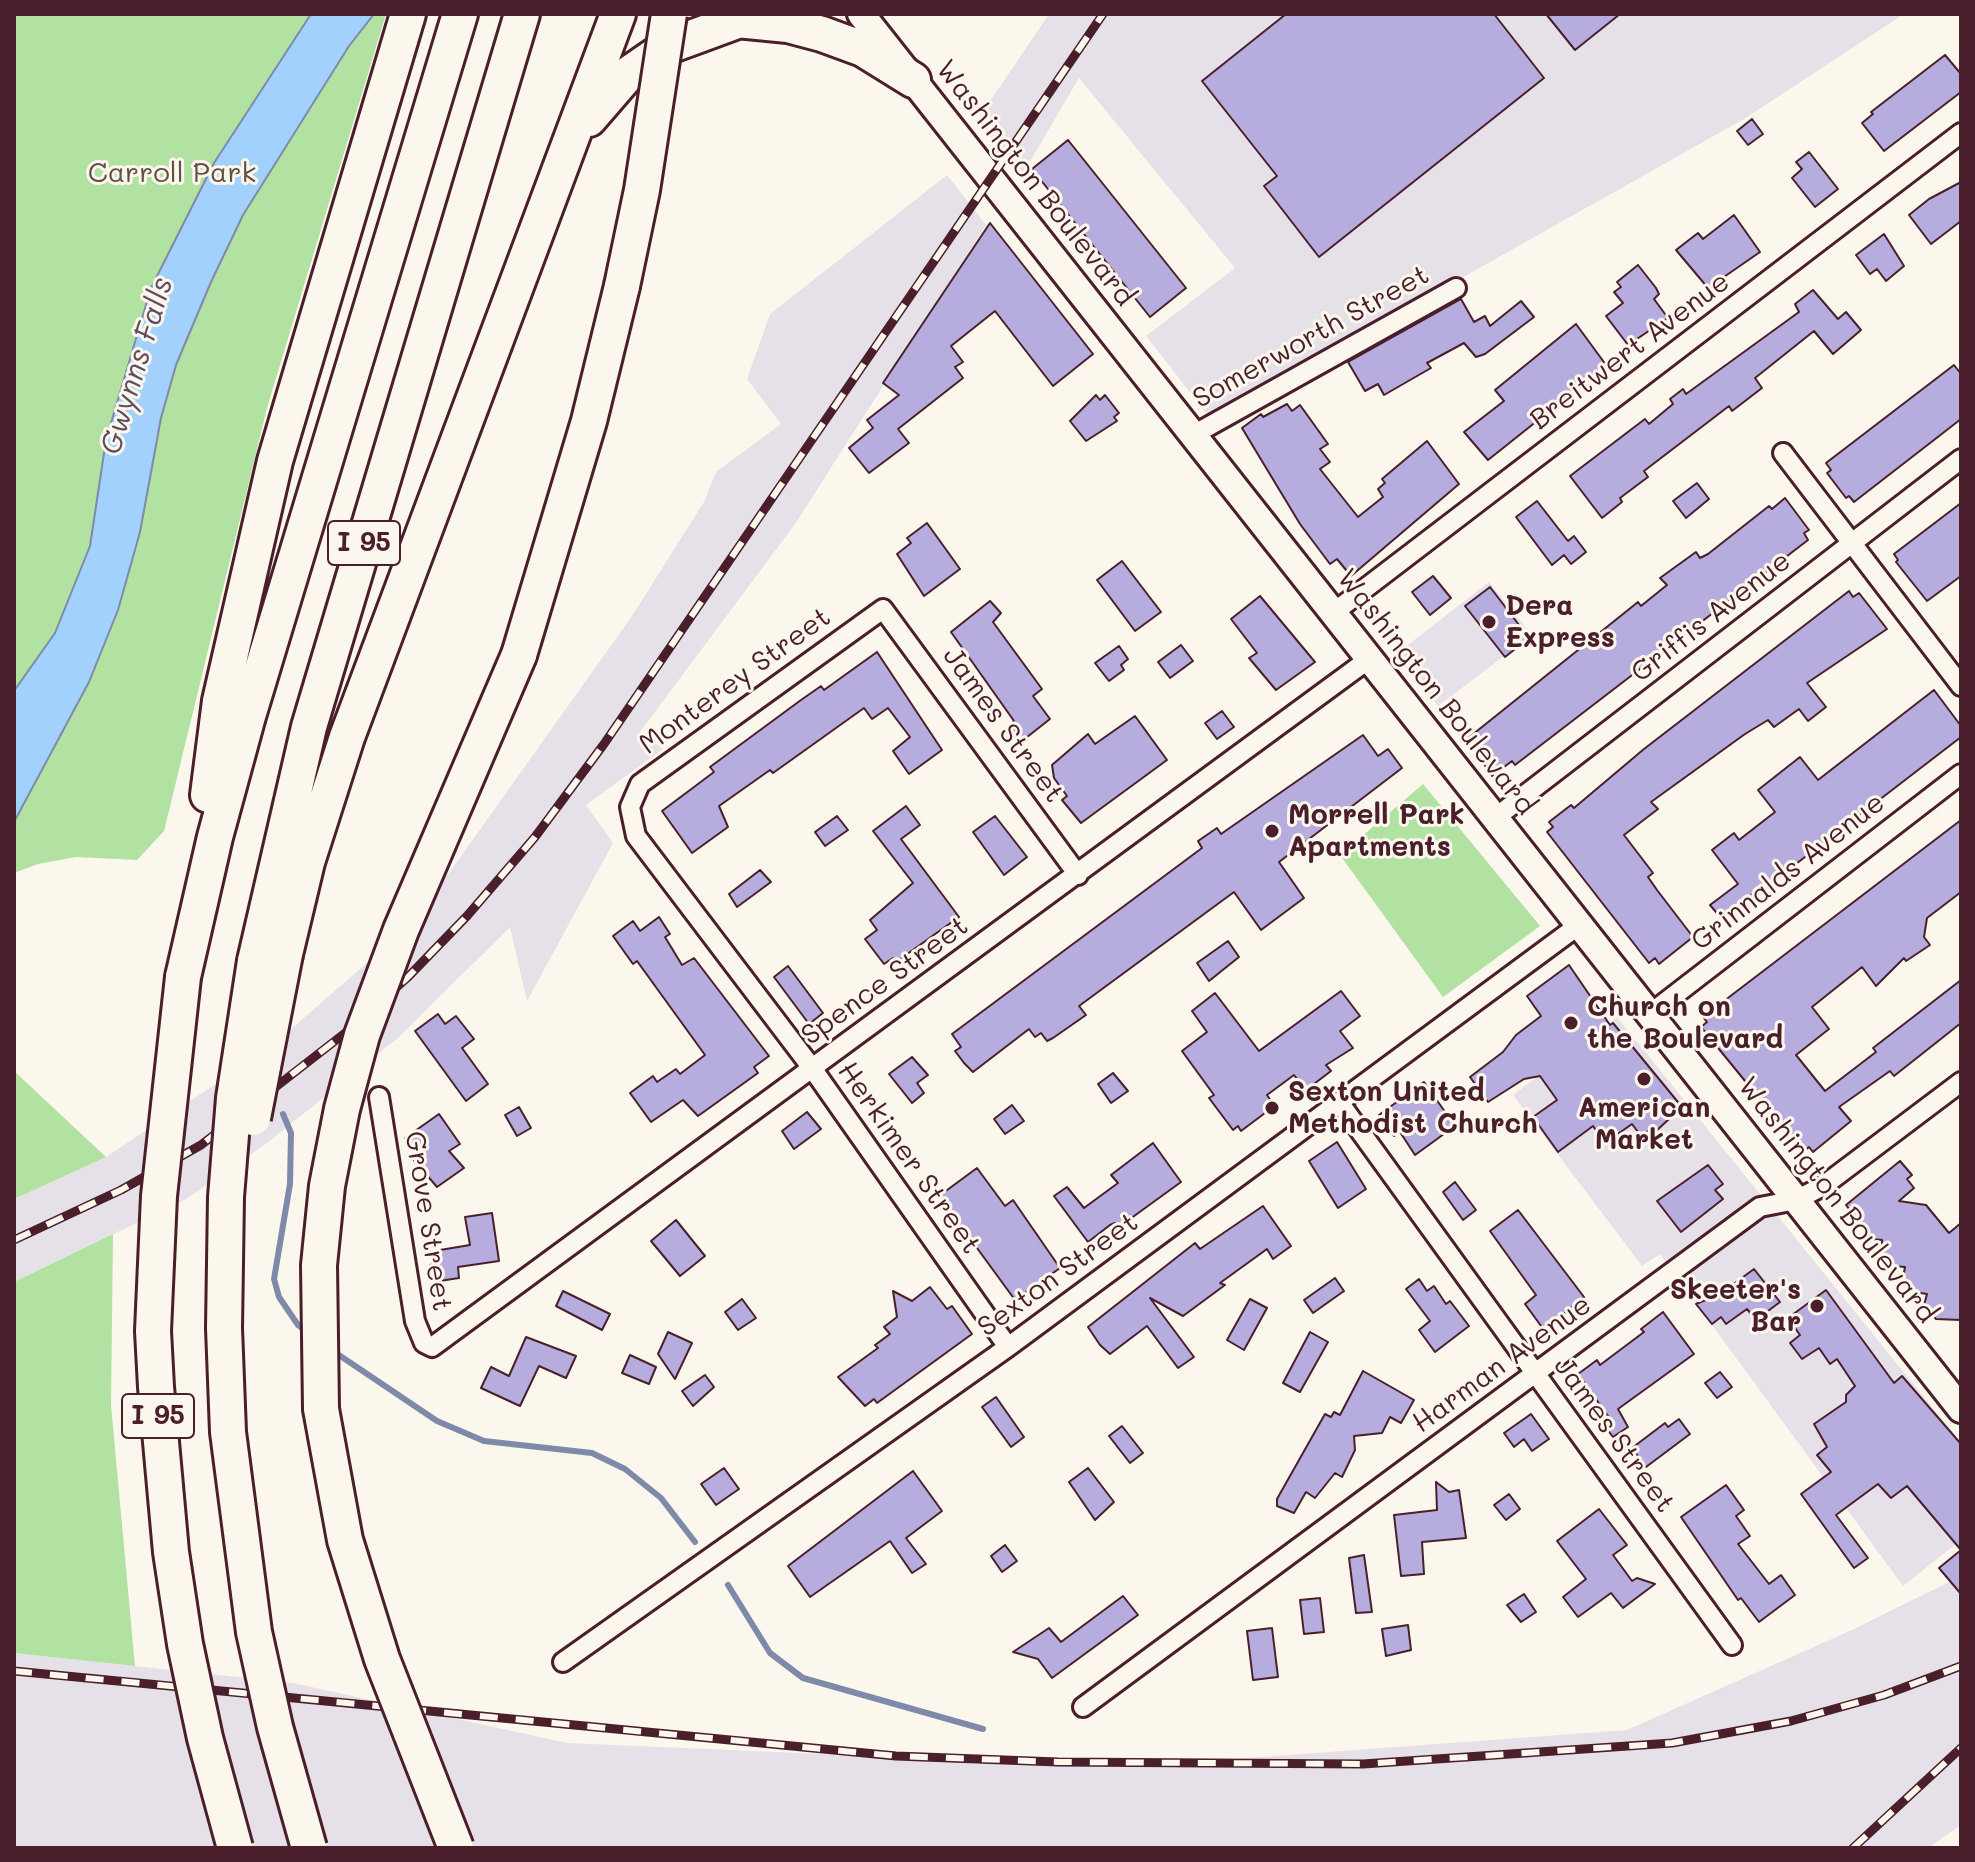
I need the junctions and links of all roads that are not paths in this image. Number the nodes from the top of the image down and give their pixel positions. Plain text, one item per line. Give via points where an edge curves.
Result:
1 (408, 14) edge
2 (460, 14) edge
3 (522, 14) edge
4 (618, 14) edge
5 (669, 14) edge
6 (861, 14) edge
7 (747, 17) edge
8 (913, 80) junction
9 (1961, 133) edge
10 (564, 160) junction
11 (1456, 288) dead end
12 (1193, 435) junction
13 (1783, 453) dead end
14 (1961, 459) edge
15 (1852, 543) junction
16 (883, 609) joint
17 (1333, 613) junction
18 (1369, 659) junction
19 (1961, 686) edge
20 (1961, 774) edge
21 (630, 807) joint
22 (1495, 818) junction
23 (1078, 875) junction
24 (1579, 925) junction
25 (270, 958) junction
26 (183, 977) junction
27 (1650, 1014) junction
28 (812, 1068) junction
29 (1961, 1082) edge
30 (379, 1097) dead end
31 (1339, 1102) junction
32 (1796, 1200) junction
33 (432, 1347) joint
34 (1008, 1347) junction
35 (1536, 1374) junction
36 (1958, 1398) edge
37 (1732, 1645) dead end
38 (563, 1662) dead end
39 (1083, 1707) dead end
40 (235, 1848) edge
41 (309, 1848) edge
42 (456, 1848) edge

1 - 26 highway via 275,461 220,701
2 - 26 highway, I 95 via 248,716
3 - 25 highway, I 95 via 309,727
4 - 10 highway
5 - 42 highway, bridge via 642,190 589,421 519,655 401,930 362,1035 339,1125 319,1265 321,1409 345,1540 382,1659
6 - 8 main road, Washington Boulevard
7 - 8 highway via 863,49
7 - 10 highway via 669,46 627,75 597,105
8 - 12 main road, Washington Boulevard
9 - 17 street, Breitwert Avenue
10 - 25 highway via 347,737
11 - 12 street, Somerworth Street
12 - 17 main road, Washington Boulevard
13 - 15 street
14 - 15 street, Griffis Avenue
15 - 19 street
15 - 22 street, Griffis Avenue
16 - 21 street, Monterey Street via 640,784
16 - 23 street, James Street
17 - 18 main road, Washington Boulevard
18 - 22 main road, Washington Boulevard
18 - 23 street, Spence Street
20 - 27 street, Grinnalds Avenue
21 - 28 street, Herkimer Street via 636,836
22 - 24 main road, Washington Boulevard
23 - 28 street, Spence Street
24 - 27 main road, Washington Boulevard
24 - 31 street, Sexton Street
25 - 41 highway, I 95, bridge via 224,1328 232,1472 246,1586 275,1727
26 - 40 highway, I 95, bridge via 159,1196 156,1387 183,1629
27 - 32 main road, Washington Boulevard
28 - 33 street, Spence Street
28 - 34 street, Herkimer Street
29 - 32 street, Harman Avenue via 1823,1186
30 - 33 street, Grove Street via 415,1321 424,1343
31 - 34 street, Sexton Street
31 - 35 street, James Street
32 - 35 street, Harman Avenue via 1760,1207
32 - 36 main road, Washington Boulevard
34 - 38 street, Sexton Street
35 - 37 street, James Street
35 - 39 street, Harman Avenue

